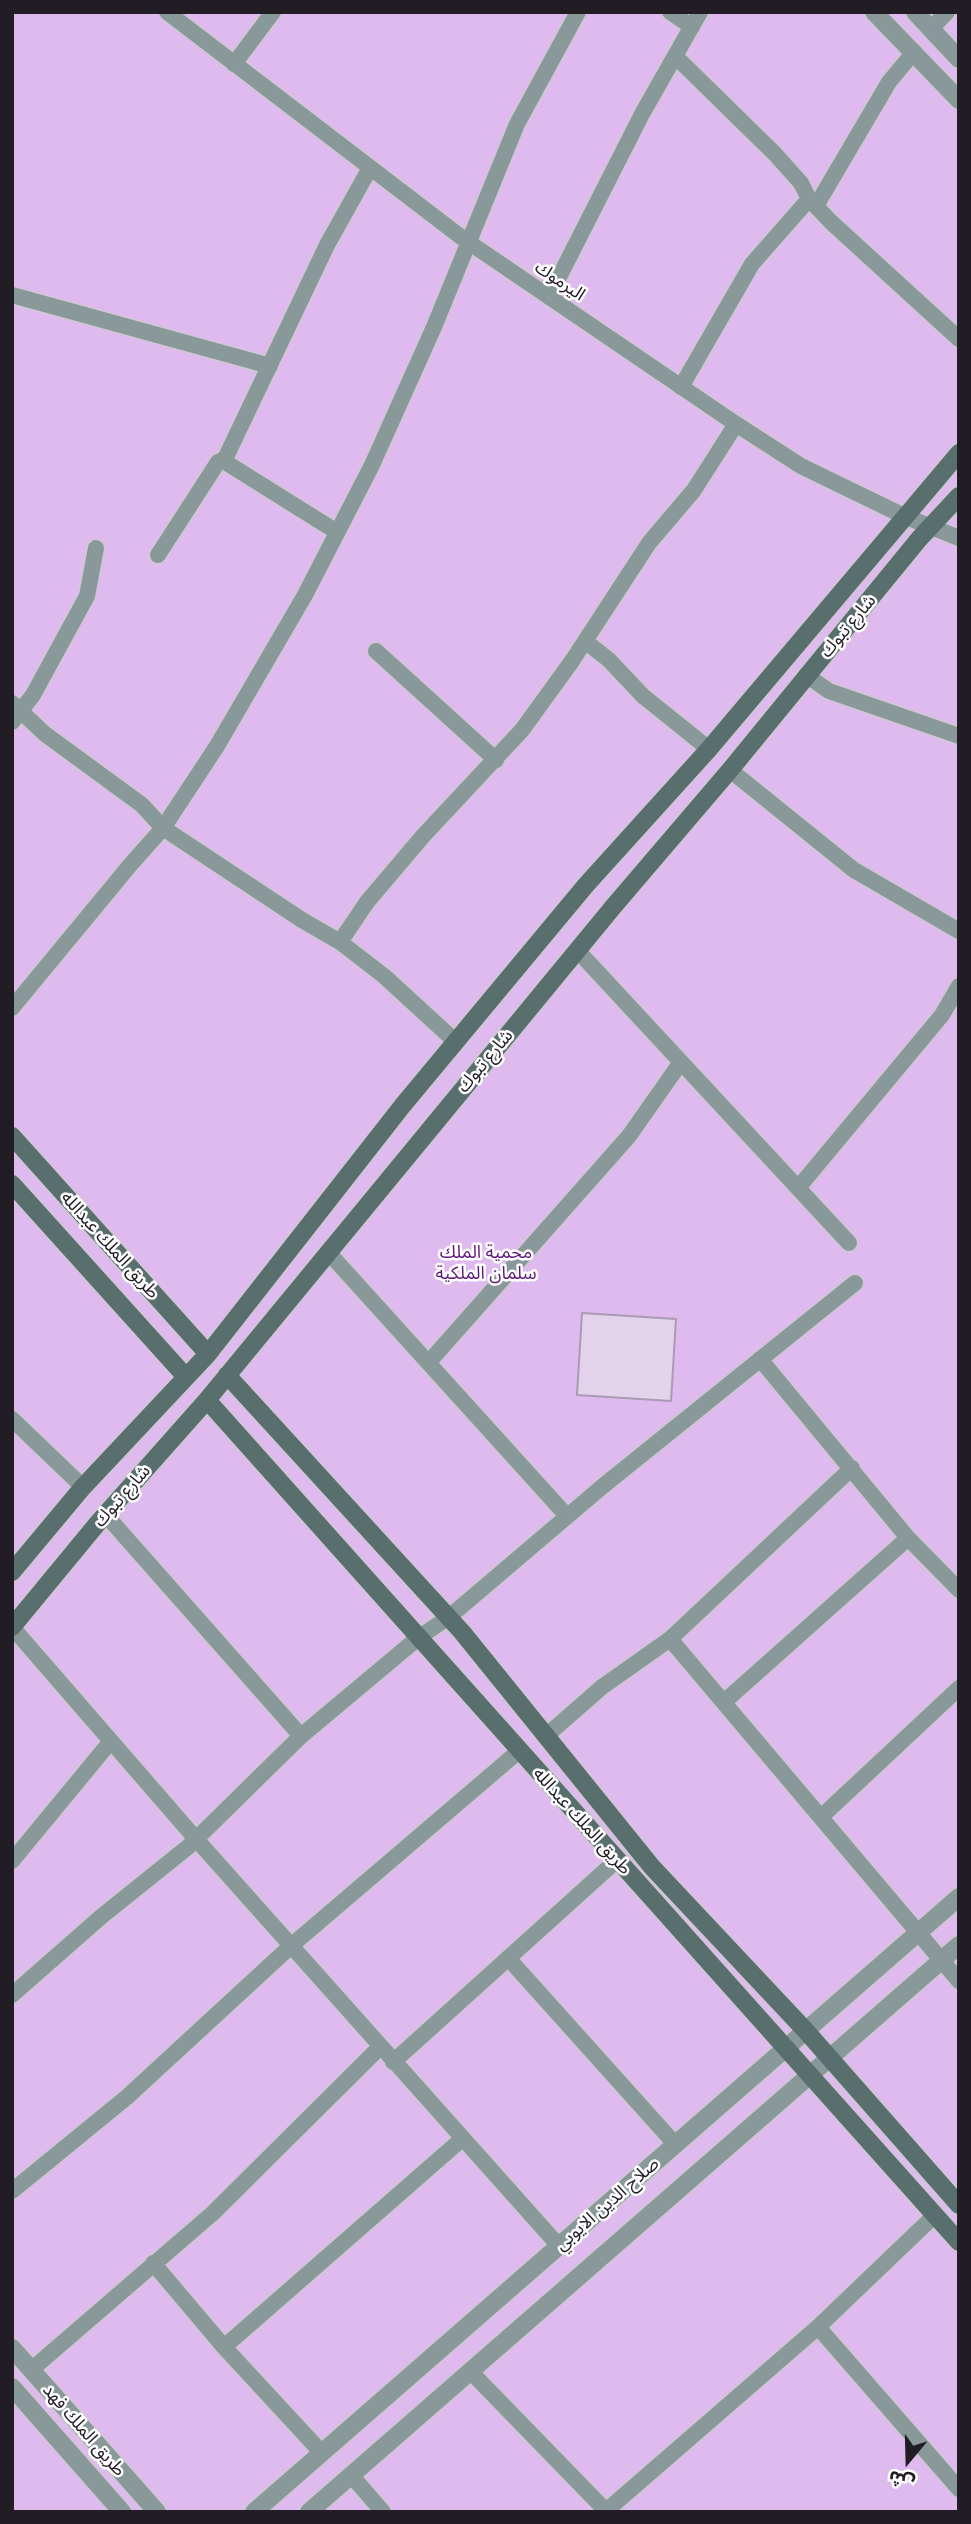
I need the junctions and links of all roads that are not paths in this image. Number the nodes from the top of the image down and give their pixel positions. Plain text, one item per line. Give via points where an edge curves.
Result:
1 (167, 12) edge
2 (274, 12) edge
3 (578, 12) edge
4 (670, 12) edge
5 (874, 12) edge
6 (915, 12) edge
7 (947, 12) edge
8 (696, 20) edge
9 (931, 29) junction
10 (914, 52) junction
11 (675, 56) junction
12 (959, 59) edge
13 (234, 64) junction
14 (959, 100) edge
15 (370, 168) junction
16 (813, 203) junction
17 (468, 242) junction
18 (12, 295) edge
19 (549, 298) junction
20 (959, 339) edge
21 (270, 366) junction
22 (681, 387) junction
23 (736, 425) junction
24 (959, 453) edge
25 (222, 460) junction
26 (959, 496) edge
27 (904, 516) junction
28 (932, 526) junction
29 (337, 532) junction
30 (959, 538) edge
31 (96, 548) dead end
32 (158, 555) dead end
33 (585, 641) junction
34 (376, 652) dead end
35 (806, 675) junction
36 (15, 712) edge
37 (959, 736) edge
38 (709, 749) junction
39 (496, 760) junction
40 (730, 770) junction
41 (163, 828) junction
42 (959, 932) edge
43 (340, 942) junction
44 (578, 950) junction
45 (959, 986) edge
46 (12, 1008) edge
47 (456, 1042) junction
48 (681, 1062) junction
49 (12, 1136) edge
50 (12, 1184) edge
51 (798, 1188) junction
52 (849, 1243) dead end
53 (328, 1252) junction
54 (855, 1283) dead end
55 (208, 1354) junction
56 (760, 1359) junction
57 (429, 1362) junction
58 (227, 1375) junction
59 (186, 1377) junction
60 (207, 1400) junction
61 (12, 1419) edge
62 (852, 1468) junction
63 (83, 1487) junction
64 (106, 1514) junction
65 (567, 1516) junction
66 (908, 1538) junction
67 (12, 1572) edge
68 (959, 1590) edge
69 (449, 1617) junction
70 (12, 1627) edge
71 (418, 1638) junction
72 (670, 1639) junction
73 (959, 1688) edge
74 (724, 1702) junction
75 (301, 1736) junction
76 (546, 1736) junction
77 (111, 1741) junction
78 (519, 1751) junction
79 (821, 1817) junction
80 (196, 1839) junction
81 (617, 1860) junction
82 (12, 1861) edge
83 (959, 1897) edge
84 (918, 1933) junction
85 (292, 1945) junction
86 (959, 1945) edge
87 (508, 1958) junction
88 (941, 1961) junction
89 (959, 1981) edge
90 (12, 1995) edge
91 (806, 2031) junction
92 (380, 2047) junction
93 (786, 2048) junction
94 (830, 2058) junction
95 (393, 2062) junction
96 (811, 2074) junction
97 (462, 2139) junction
98 (676, 2144) junction
99 (12, 2191) edge
100 (959, 2205) edge
101 (935, 2215) junction
102 (959, 2242) edge
103 (559, 2246) junction
104 (152, 2263) junction
105 (818, 2327) junction
106 (224, 2347) junction
107 (12, 2348) edge
108 (31, 2370) junction
109 (470, 2371) junction
110 (12, 2387) edge
111 (322, 2453) junction
112 (351, 2475) junction
113 (959, 2489) edge
114 (607, 2511) edge
115 (122, 2512) edge
116 (157, 2512) edge
117 (254, 2512) edge
118 (309, 2512) edge
119 (383, 2512) edge

1 - 13 street, اليرموك
2 - 13 street
3 - 17 street via 517,124
4 - 8 street
5 - 10 street
6 - 9 street
7 - 9 street
8 - 11 street
9 - 12 street
10 - 14 street
10 - 16 street via 889,82
11 - 16 street via 775,154 802,183
11 - 19 street
13 - 15 street, اليرموك
15 - 17 street, اليرموك
15 - 21 street via 327,245
16 - 20 street
16 - 22 street via 752,264
17 - 19 street, اليرموك
17 - 29 street via 372,465
18 - 21 street
19 - 22 street, اليرموك
21 - 25 street
22 - 23 street, اليرموك
23 - 27 street, اليرموك via 801,466
23 - 33 street via 694,490 649,543
24 - 27 main road, شارع تبوك
25 - 29 street
25 - 32 street
26 - 28 main road, شارع تبوك
27 - 28 street, اليرموك
27 - 38 main road, شارع تبوك
28 - 30 street, اليرموك
28 - 35 main road, شارع تبوك
29 - 41 street via 223,735
31 - 36 street via 86,596 33,695
33 - 38 street
33 - 39 street
34 - 39 street
35 - 37 street via 829,691
35 - 40 main road, شارع تبوك
36 - 41 street via 142,805
38 - 47 main road, شارع تبوك via 586,886
39 - 43 street via 423,836
40 - 42 street via 854,870
40 - 44 main road, شارع تبوك
41 - 43 street
41 - 46 street
43 - 47 street
44 - 48 street
44 - 53 main road, شارع تبوك
45 - 51 street via 942,1015
47 - 55 main road, شارع تبوك
48 - 51 street
48 - 57 street via 629,1136
49 - 55 main road, طريق الملك عبدالله
50 - 59 main road, طريق الملك عبدالله
51 - 52 street
53 - 57 street
53 - 58 main road, شارع تبوك
54 - 56 street
55 - 59 main road, شارع تبوك
56 - 62 street
56 - 65 street
57 - 65 street
58 - 60 main road, شارع تبوك
58 - 69 main road, طريق الملك عبدالله
59 - 63 main road, شارع تبوك
60 - 64 main road, شارع تبوك
60 - 71 main road, طريق الملك عبدالله
61 - 63 street
62 - 66 street
62 - 72 street
63 - 67 main road, شارع تبوك
64 - 70 main road, شارع تبوك
64 - 75 street
65 - 69 street
66 - 68 street
66 - 74 street
69 - 71 street
69 - 76 main road, طريق الملك عبدالله
70 - 77 street
71 - 75 street
71 - 78 main road, طريق الملك عبدالله
72 - 74 street
72 - 76 street
73 - 79 street
74 - 79 street
75 - 80 street
76 - 91 main road, طريق الملك عبدالله via 652,1867
77 - 80 street
77 - 82 street
78 - 81 main road, طريق الملك عبدالله
78 - 85 street
79 - 84 street
80 - 85 street
80 - 90 street
81 - 87 street
81 - 93 main road, طريق الملك عبدالله
83 - 84 street, صلاح الدين الايوبي
84 - 88 street
84 - 91 street, صلاح الدين الايوبي
85 - 92 street
85 - 99 street via 127,2097
86 - 88 street, صلاح الدين الايوبي
87 - 95 street
87 - 98 street
88 - 89 street
88 - 94 street, صلاح الدين الايوبي
91 - 93 street, صلاح الدين الايوبي
91 - 94 main road, طريق الملك عبدالله
92 - 95 street
92 - 104 street via 213,2213
93 - 96 main road, طريق الملك عبدالله
93 - 98 street, صلاح الدين الايوبي
94 - 96 street, صلاح الدين الايوبي
94 - 100 main road, طريق الملك عبدالله
95 - 97 street
96 - 101 main road, طريق الملك عبدالله
96 - 109 street, صلاح الدين الايوبي
97 - 103 street
97 - 106 street
98 - 103 street, صلاح الدين الايوبي
101 - 102 main road, طريق الملك عبدالله
101 - 105 street
103 - 111 street, صلاح الدين الايوبي
104 - 106 street
104 - 108 street
105 - 113 street
105 - 114 street
106 - 111 street
107 - 108 street, طريق الملك فهد
108 - 116 street, طريق الملك فهد
109 - 112 street, صلاح الدين الايوبي
109 - 114 street
110 - 115 street, طريق الملك فهد
111 - 117 street, صلاح الدين الايوبي
112 - 118 street, صلاح الدين الايوبي
112 - 119 street

